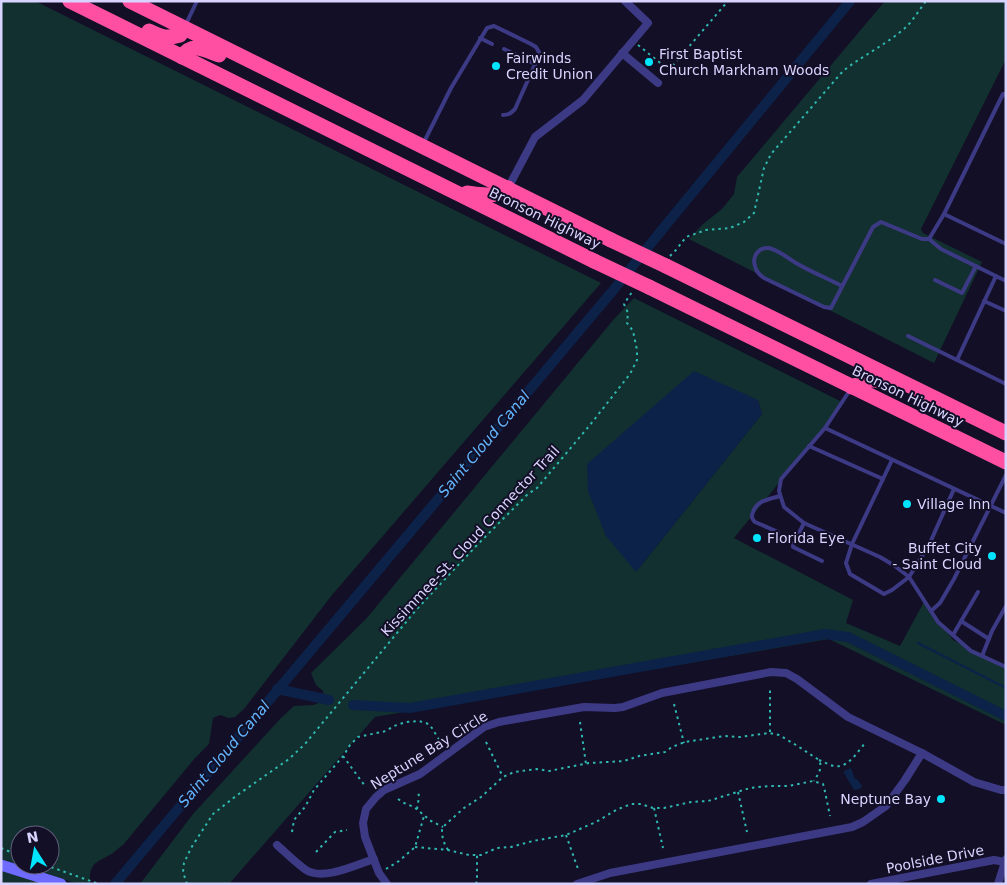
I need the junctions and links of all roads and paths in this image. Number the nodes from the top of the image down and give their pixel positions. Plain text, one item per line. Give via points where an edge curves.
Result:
1 (70, 1) edge
2 (87, 1) edge
3 (130, 1) edge
4 (197, 1) edge
5 (624, 1) edge
6 (728, 1) edge
7 (926, 1) edge
8 (184, 28) junction
9 (480, 38) junction
10 (633, 41) junction
11 (492, 44) dead end
12 (504, 49) dead end
13 (622, 53) junction
14 (182, 57) junction
15 (535, 64) junction
16 (658, 83) dead end
17 (299, 85) junction
18 (1006, 87) edge
19 (1004, 94) edge
20 (503, 115) dead end
21 (422, 146) junction
22 (508, 188) junction
23 (454, 191) junction
24 (944, 214) junction
25 (686, 237) dead end
26 (929, 239) junction
27 (1006, 244) edge
28 (976, 266) junction
29 (996, 276) junction
30 (935, 280) dead end
31 (1006, 281) edge
32 (842, 286) junction
33 (984, 301) junction
34 (624, 304) dead end
35 (1006, 312) edge
36 (908, 336) dead end
37 (958, 360) junction
38 (1006, 384) edge
39 (852, 387) junction
40 (962, 412) junction
41 (825, 428) junction
42 (1006, 433) edge
43 (809, 446) junction
44 (892, 460) junction
45 (1006, 462) edge
46 (1006, 475) edge
47 (883, 479) junction
48 (954, 489) junction
49 (780, 496) junction
50 (991, 506) junction
51 (1006, 513) edge
52 (804, 522) junction
53 (778, 532) dead end
54 (852, 544) junction
55 (822, 561) dead end
56 (909, 576) junction
57 (978, 592) dead end
58 (1006, 606) edge
59 (931, 611) junction
60 (961, 622) junction
61 (953, 635) junction
62 (988, 638) junction
63 (982, 656) junction
64 (1006, 667) edge
65 (770, 687) dead end
66 (674, 704) dead end
67 (580, 722) dead end
68 (770, 733) junction
69 (440, 741) dead end
70 (486, 742) dead end
71 (866, 742) dead end
72 (684, 743) junction
73 (922, 754) junction
74 (343, 756) junction
75 (819, 760) junction
76 (586, 764) junction
77 (502, 778) junction
78 (813, 781) junction
79 (365, 786) dead end
80 (1006, 790) edge
81 (418, 791) dead end
82 (738, 792) junction
83 (398, 799) dead end
84 (654, 808) junction
85 (417, 809) junction
86 (424, 816) junction
87 (830, 816) dead end
88 (443, 828) junction
89 (347, 830) dead end
90 (292, 832) dead end
91 (747, 832) dead end
92 (566, 835) junction
93 (276, 845) dead end
94 (415, 847) junction
95 (663, 848) dead end
96 (448, 850) junction
97 (316, 852) dead end
98 (477, 855) junction
99 (374, 859) junction
100 (1005, 860) edge
101 (1, 865) edge
102 (578, 869) dead end
103 (60, 870) edge
104 (384, 870) dead end
105 (907, 880) edge
106 (61, 884) edge
107 (98, 884) edge
108 (188, 884) edge
109 (387, 884) edge
110 (476, 884) edge
111 (577, 884) edge
112 (871, 884) edge
113 (998, 884) edge

1 - 14 highway, Bronson Highway
2 - 8 highway via 162,37 180,35
3 - 8 highway, Bronson Highway
4 - 8 lane
5 - 10 street via 648,23
6 - 10 path via 669,70
7 - 25 path via 906,27 843,71 771,154 764,168 754,213 730,228 706,230
8 - 17 highway, Bronson Highway
9 - 11 lane
9 - 15 lane via 487,28 494,26 536,47
9 - 21 lane
10 - 13 street
12 - 15 lane
13 - 16 street
13 - 22 street via 583,100 535,137
14 - 17 highway via 192,48 201,48 278,84
14 - 23 highway, Bronson Highway
15 - 20 lane via 515,109
17 - 21 highway, Bronson Highway
18 - 19 lane
19 - 24 lane
21 - 22 highway, Bronson Highway
22 - 23 highway via 491,196
22 - 40 highway, Bronson Highway, bridge
23 - 39 highway, Bronson Highway, bridge
24 - 26 lane
24 - 27 lane
26 - 28 lane via 941,249
26 - 32 lane via 881,222 872,227
28 - 29 lane
28 - 30 lane via 962,294
29 - 31 lane
29 - 33 lane
32 - 32 lane via 831,308 824,308 764,278 754,266 754,257 763,248 769,248
33 - 35 lane
33 - 37 lane
34 - 108 path, Kissimmee-St. Cloud Connector Trail via 637,350 637,360 630,374 537,488 416,610 305,744 213,814 184,863 183,872
36 - 37 lane
37 - 38 lane
39 - 40 highway via 877,379
39 - 41 lane
39 - 45 highway, Bronson Highway
40 - 42 highway, Bronson Highway
41 - 43 lane
41 - 44 lane
43 - 47 lane
43 - 49 lane via 781,479
44 - 47 lane
44 - 48 lane
46 - 50 lane
47 - 54 lane
48 - 50 lane
48 - 56 lane via 929,545
49 - 52 lane via 784,507
49 - 53 lane via 762,502 754,509 752,517 755,522
50 - 51 lane
50 - 59 lane via 954,579 940,603
52 - 54 lane
52 - 55 lane via 793,546
54 - 56 lane
54 - 56 lane via 846,562 850,574 884,594
56 - 59 lane
57 - 60 lane
58 - 62 lane
59 - 61 lane
60 - 61 lane
60 - 62 lane
61 - 63 lane
62 - 63 lane
63 - 64 lane
65 - 68 path
66 - 72 path
67 - 76 path
68 - 72 path
68 - 75 path
69 - 74 path via 430,725 419,721 406,722 386,731 358,737
70 - 77 path
71 - 75 path via 844,765 833,766
72 - 76 path via 662,753 624,762
73 - 80 street, Neptune Bay Circle via 974,782
73 - 99 street, Neptune Bay Circle via 848,717 786,673 771,672 662,693 623,708 584,707 499,722 484,727 420,774 384,790 371,802 363,823
73 - 111 street via 886,806 852,827 616,872
74 - 79 path
74 - 90 path via 314,790 294,820
75 - 78 path via 819,773
76 - 77 path via 549,771 514,772
77 - 88 path
78 - 82 path
78 - 87 path via 823,784
81 - 85 path
82 - 84 path via 704,802
82 - 91 path
83 - 85 path
84 - 92 path via 631,804
84 - 95 path
85 - 86 path
86 - 88 path
86 - 94 path
88 - 96 path via 443,840
89 - 97 path via 334,832
92 - 98 path
92 - 102 path
93 - 99 street via 308,871 324,874
94 - 96 path
94 - 104 path
96 - 98 path
98 - 110 path
99 - 109 street, Neptune Bay Circle
100 - 105 street, Poolside Drive
100 - 113 street
101 - 106 main road
103 - 107 path
105 - 112 street, Poolside Drive

